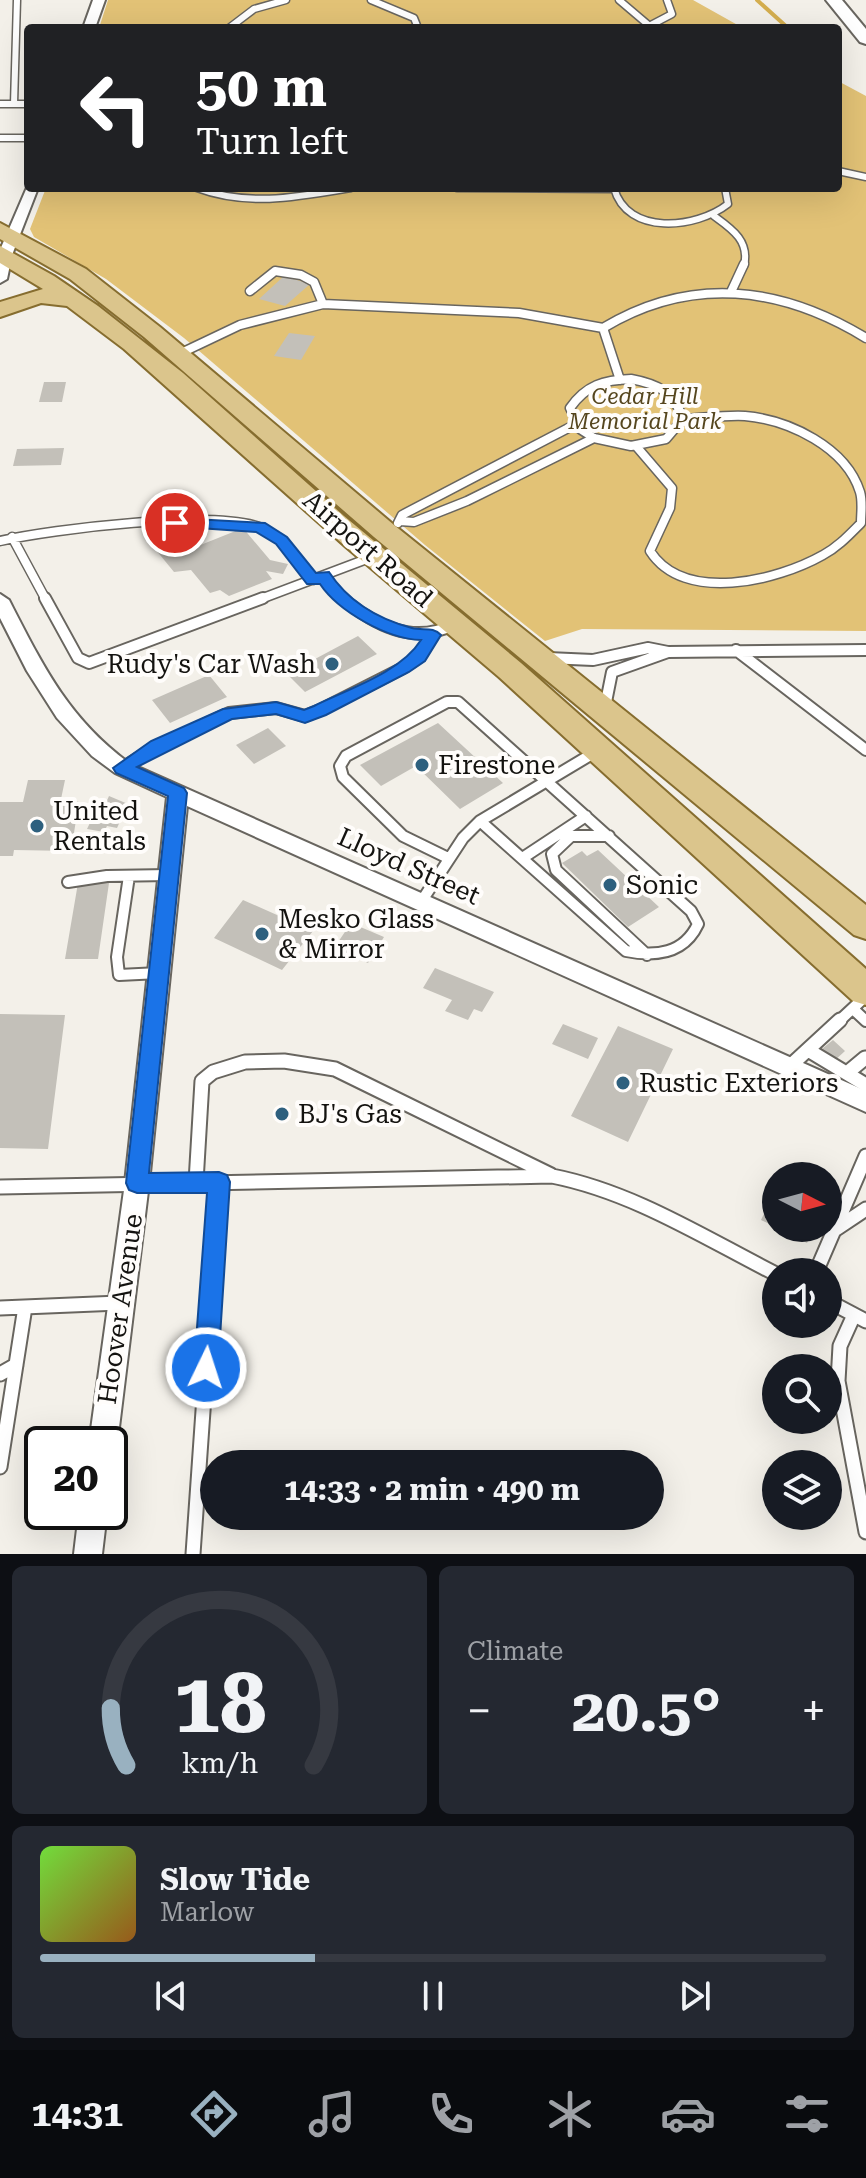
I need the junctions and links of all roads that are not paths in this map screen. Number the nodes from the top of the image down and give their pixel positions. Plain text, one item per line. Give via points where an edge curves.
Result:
1 (17, 0) edge
2 (99, 0) edge
3 (286, 0) edge
4 (371, 0) edge
5 (619, 0) edge
6 (667, 0) edge
7 (834, 0) edge
8 (90, 24) edge
9 (234, 24) edge
10 (416, 24) edge
11 (649, 24) edge
12 (654, 24) edge
13 (866, 39) edge
14 (0, 104) edge
15 (14, 104) junction
16 (24, 104) edge
17 (24, 110) edge
18 (0, 138) edge
19 (24, 138) edge
20 (842, 172) edge
21 (866, 177) edge
22 (29, 192) edge
23 (206, 192) edge
24 (322, 192) edge
25 (614, 192) edge
26 (726, 192) edge
27 (714, 216) junction
28 (4, 243) edge
29 (0, 279) edge
30 (250, 291) dead end
31 (731, 292) junction
32 (72, 299) junction
33 (323, 304) junction
34 (0, 310) edge
35 (603, 328) junction
36 (866, 338) edge
37 (179, 354) junction
38 (620, 380) junction
39 (683, 419) junction
40 (576, 424) junction
41 (594, 438) junction
42 (636, 446) junction
43 (432, 499) junction
44 (442, 508) junction
45 (851, 534) junction
46 (386, 536) junction
47 (866, 536) edge
48 (12, 537) junction
49 (0, 541) edge
50 (318, 578) junction
51 (0, 600) edge
52 (444, 629) junction
53 (736, 650) junction
54 (866, 650) edge
55 (668, 652) junction
56 (541, 658) junction
57 (605, 709) junction
58 (866, 750) edge
59 (597, 751) junction
60 (122, 768) junction
61 (548, 781) junction
62 (178, 793) junction
63 (586, 816) junction
64 (480, 821) junction
65 (609, 836) junction
66 (524, 857) junction
67 (448, 858) junction
68 (169, 875) junction
69 (129, 876) junction
70 (68, 882) dead end
71 (421, 902) junction
72 (866, 925) edge
73 (649, 957) junction
74 (159, 973) junction
75 (862, 998) edge
76 (866, 1021) edge
77 (808, 1050) junction
78 (865, 1058) edge
79 (789, 1067) junction
80 (847, 1073) junction
81 (866, 1085) edge
82 (866, 1102) edge
83 (866, 1156) edge
84 (552, 1176) junction
85 (196, 1182) junction
86 (219, 1182) junction
87 (137, 1183) junction
88 (0, 1187) edge
89 (866, 1209) edge
90 (842, 1214) edge
91 (842, 1225) edge
92 (762, 1267) edge
93 (121, 1303) junction
94 (25, 1307) junction
95 (0, 1308) edge
96 (842, 1308) edge
97 (860, 1318) edge
98 (16, 1365) junction
99 (0, 1374) edge
100 (105, 1426) edge
101 (0, 1467) edge
102 (91, 1530) edge
103 (866, 1532) edge
104 (88, 1554) edge
105 (193, 1554) edge

1 - 15 lane
2 - 8 street
3 - 9 lane via 254,9
4 - 10 lane via 414,18
5 - 11 lane
6 - 12 lane via 672,14
7 - 13 street
14 - 15 lane
15 - 16 lane
15 - 17 lane
18 - 19 lane
20 - 21 lane
22 - 28 street
23 - 24 lane via 257,201
25 - 27 lane via 622,208 651,221 690,223
26 - 27 lane via 728,204
27 - 31 lane via 746,245 748,261
28 - 29 street
28 - 32 main road, Airport Road
28 - 37 main road, Airport Road via 78,274
30 - 33 lane via 275,271 292,272 313,278 322,290
31 - 35 lane via 660,299 624,312
31 - 36 lane via 809,308
32 - 34 main road via 39,296
32 - 46 main road, Airport Road
33 - 35 lane via 519,313
33 - 37 lane via 244,323
35 - 38 lane
37 - 46 main road, Airport Road
38 - 39 lane via 663,389 682,408
38 - 40 lane via 596,383 574,398 570,408
39 - 42 lane via 666,439
39 - 45 lane via 755,417 814,440 844,463 860,492 861,523
40 - 41 lane
40 - 43 lane
41 - 42 lane
41 - 44 lane via 467,501
42 - 45 lane via 672,488 670,508 650,551 662,569 684,578 741,582 787,570 838,546
43 - 44 lane
43 - 46 lane via 402,515
44 - 46 lane
45 - 47 lane
46 - 50 lane
46 - 52 main road, Airport Road
46 - 56 main road, Airport Road
48 - 49 lane
48 - 50 lane via 140,524 250,525 281,540
48 - 50 lane via 78,658 89,663
50 - 52 lane via 355,611 411,634
51 - 60 street, Lloyd Street via 59,712 82,739
52 - 59 main road, Airport Road
52 - 60 lane via 403,668 320,710 305,716 276,708 229,713
53 - 54 lane
53 - 55 lane
53 - 58 lane
55 - 56 lane via 635,647 594,660
55 - 57 lane via 612,672
56 - 57 main road, Airport Road
57 - 72 main road, Airport Road
59 - 61 lane
59 - 75 main road, Airport Road
60 - 62 street, Lloyd Street
61 - 63 lane
61 - 64 lane
61 - 67 lane via 458,702 447,702 346,756 340,766 343,777 403,836
62 - 68 street, Hoover Avenue
62 - 71 street, Lloyd Street
63 - 65 lane
63 - 66 lane
64 - 66 lane
64 - 67 lane
65 - 73 lane via 691,911 698,924 695,934 664,956
65 - 73 lane via 571,836 552,854 556,870
66 - 73 lane via 626,951
67 - 71 lane
68 - 69 lane
68 - 74 street, Hoover Avenue
69 - 70 lane
69 - 74 lane via 119,975
71 - 79 street, Lloyd Street
74 - 87 street, Hoover Avenue
75 - 76 lane
75 - 77 lane
77 - 79 lane
77 - 80 lane
78 - 80 lane
79 - 82 street, Lloyd Street
80 - 81 lane
83 - 90 lane
84 - 85 lane via 335,1069 301,1061 210,1070 202,1081
84 - 86 lane
84 - 92 lane via 575,1179 630,1201
85 - 86 lane
85 - 87 lane
86 - 105 lane
87 - 88 lane
87 - 93 street, Hoover Avenue
89 - 91 lane
93 - 94 lane
93 - 100 street, Hoover Avenue
94 - 95 lane
94 - 98 lane
96 - 97 lane
97 - 103 lane via 840,1346 838,1381
98 - 99 lane
98 - 101 lane
102 - 104 street

